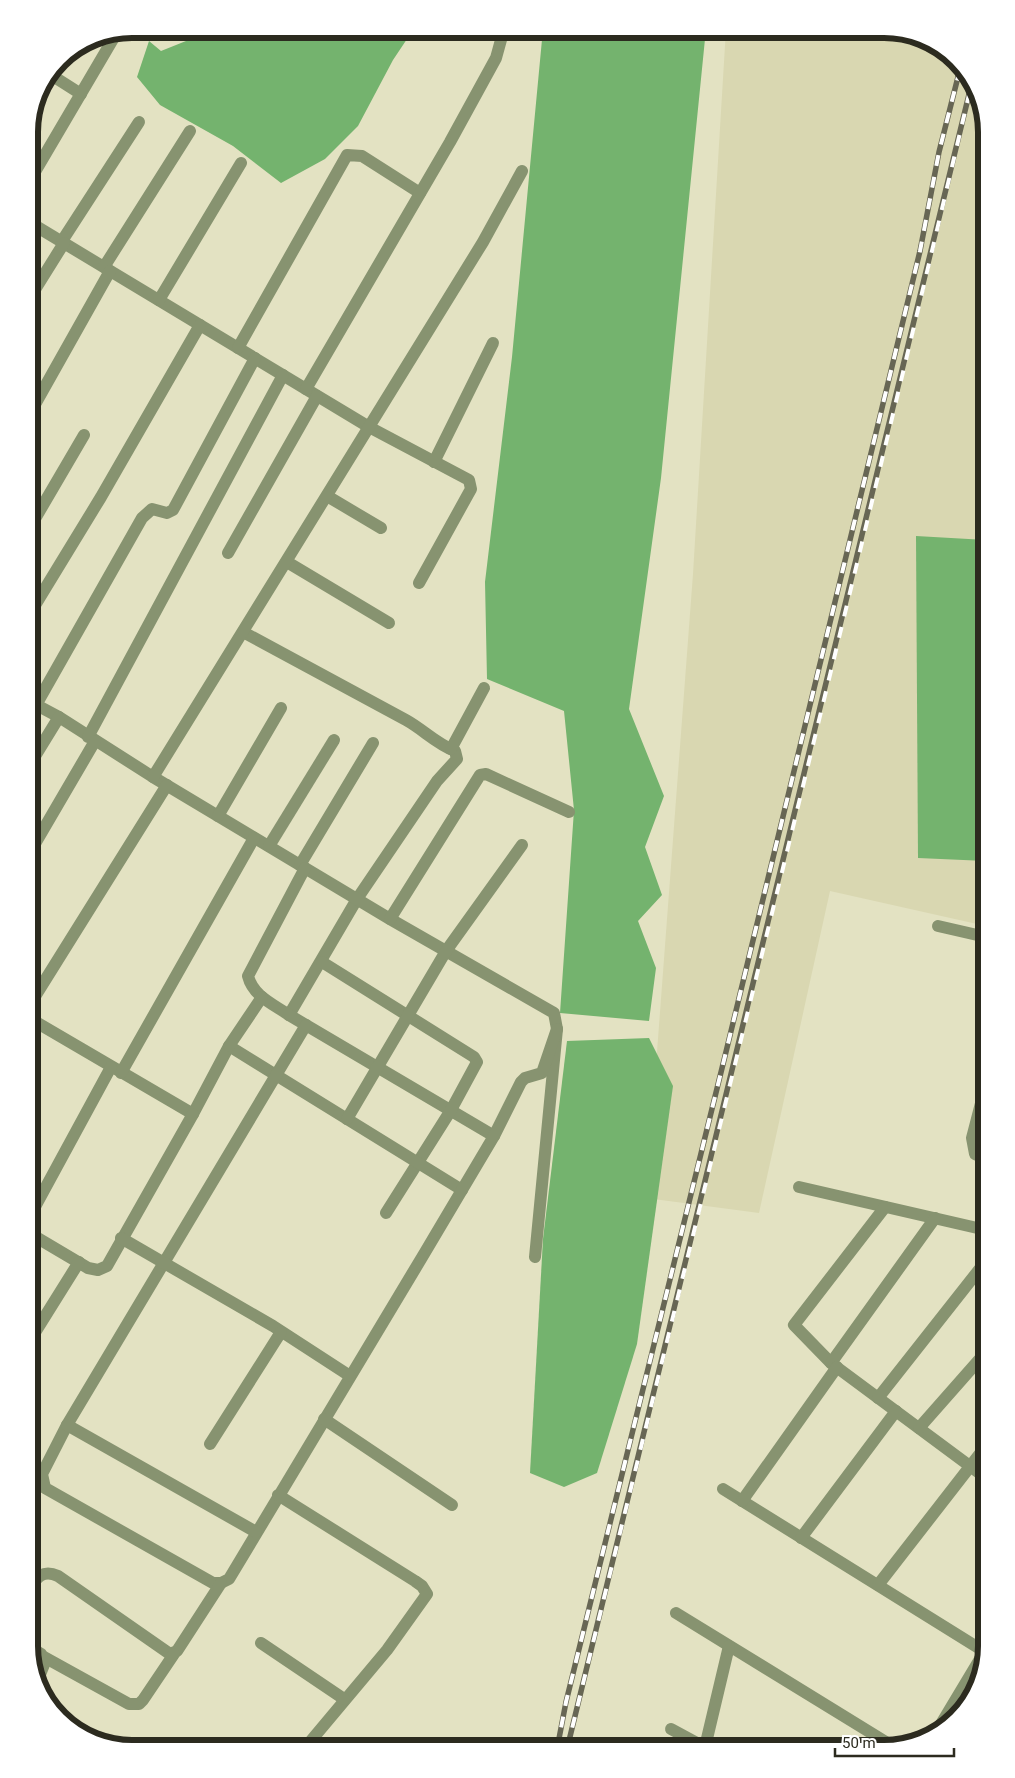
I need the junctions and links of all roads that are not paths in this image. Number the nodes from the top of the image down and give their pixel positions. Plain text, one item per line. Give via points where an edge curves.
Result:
1 (502, 38) edge
2 (113, 39) edge
3 (54, 78) edge
4 (81, 94) junction
5 (139, 122) dead end
6 (190, 131) dead end
7 (241, 163) dead end
8 (38, 167) edge
9 (522, 171) dead end
10 (420, 193) junction
11 (38, 227) edge
12 (63, 242) junction
13 (107, 269) junction
14 (38, 285) edge
15 (159, 300) junction
16 (200, 325) junction
17 (493, 343) dead end
18 (238, 348) junction
19 (255, 358) junction
20 (283, 375) junction
21 (306, 389) junction
22 (317, 396) junction
23 (38, 398) edge
24 (369, 428) junction
25 (84, 435) dead end
26 (434, 462) junction
27 (327, 496) junction
28 (38, 514) edge
29 (381, 528) dead end
30 (228, 553) dead end
31 (287, 562) junction
32 (419, 583) dead end
33 (38, 600) edge
34 (389, 623) dead end
35 (243, 632) junction
36 (484, 688) dead end
37 (38, 693) edge
38 (38, 706) edge
39 (281, 708) dead end
40 (59, 717) junction
41 (92, 739) junction
42 (334, 740) dead end
43 (373, 743) dead end
44 (451, 749) junction
45 (38, 751) edge
46 (154, 777) junction
47 (167, 785) junction
48 (569, 812) dead end
49 (218, 816) junction
50 (38, 838) edge
51 (254, 838) junction
52 (522, 845) dead end
53 (269, 846) junction
54 (303, 867) junction
55 (357, 899) junction
56 (390, 919) junction
57 (938, 926) dead end
58 (978, 935) edge
59 (446, 952) junction
60 (322, 962) junction
61 (262, 997) junction
62 (38, 1001) edge
63 (289, 1015) junction
64 (408, 1016) junction
65 (38, 1022) edge
66 (306, 1025) junction
67 (557, 1029) junction
68 (229, 1046) junction
69 (378, 1067) junction
70 (116, 1070) junction
71 (277, 1075) junction
72 (451, 1110) junction
73 (193, 1114) junction
74 (978, 1115) edge
75 (347, 1119) junction
76 (494, 1136) junction
77 (978, 1155) edge
78 (417, 1162) junction
79 (799, 1187) dead end
80 (462, 1190) junction
81 (38, 1203) edge
82 (885, 1207) junction
83 (386, 1213) dead end
84 (935, 1218) junction
85 (978, 1228) edge
86 (38, 1237) edge
87 (121, 1238) junction
88 (535, 1257) dead end
89 (79, 1262) junction
90 (163, 1263) junction
91 (978, 1271) edge
92 (38, 1328) edge
93 (281, 1332) junction
94 (978, 1361) edge
95 (834, 1365) junction
96 (350, 1376) junction
97 (878, 1398) junction
98 (896, 1411) junction
99 (324, 1419) junction
100 (67, 1426) junction
101 (919, 1428) junction
102 (210, 1444) dead end
103 (978, 1456) edge
104 (970, 1466) junction
105 (978, 1472) edge
106 (723, 1489) dead end
107 (278, 1495) junction
108 (742, 1501) junction
109 (452, 1505) dead end
110 (256, 1532) junction
111 (801, 1538) junction
112 (38, 1576) edge
113 (221, 1583) junction
114 (878, 1585) junction
115 (676, 1613) dead end
116 (261, 1643) dead end
117 (729, 1646) junction
118 (978, 1647) edge
119 (38, 1653) edge
120 (174, 1654) junction
121 (44, 1657) junction
122 (975, 1668) edge
123 (41, 1673) edge
124 (344, 1700) junction
125 (946, 1716) edge
126 (671, 1729) dead end
127 (311, 1740) edge
128 (691, 1740) edge
129 (708, 1740) edge
130 (883, 1740) edge

1 - 10 street via 496,58
2 - 4 street
3 - 4 street
4 - 8 street
5 - 12 street
6 - 13 street
7 - 15 street
9 - 24 street via 484,242
10 - 18 street via 362,156 347,155
10 - 21 street
11 - 12 street
12 - 13 street
12 - 14 street
13 - 15 street
13 - 23 street
15 - 16 street
16 - 18 street
16 - 33 street
17 - 26 street
18 - 19 street
19 - 20 street
19 - 37 street via 173,510 152,509 142,518
20 - 21 street
20 - 41 street
21 - 22 street
22 - 24 street
22 - 30 street
24 - 26 street
24 - 27 street
25 - 28 street
26 - 32 street via 469,480 471,489
27 - 29 street
27 - 31 street
31 - 34 street
31 - 35 street
35 - 44 street via 413,724
35 - 46 street
36 - 44 street
38 - 40 street
39 - 49 street
40 - 41 street
40 - 45 street
41 - 46 street
41 - 50 street
42 - 53 street
43 - 54 street
44 - 55 street via 457,759 437,781
46 - 47 street
47 - 49 street
47 - 62 street
48 - 56 street via 486,774 480,775
49 - 51 street
51 - 53 street
51 - 70 street
52 - 59 street
53 - 54 street
54 - 55 street
54 - 61 street via 248,976 251,987
55 - 56 street
55 - 60 street
56 - 59 street
57 - 58 street
59 - 64 street
59 - 67 street via 551,1010 556,1017
60 - 63 street
60 - 64 street
61 - 63 street
61 - 68 street
63 - 66 street
64 - 69 street
64 - 72 street via 476,1059 477,1064
65 - 70 street
66 - 69 street
66 - 71 street
67 - 76 street via 542,1073 521,1082
67 - 88 street
68 - 71 street
68 - 73 street
69 - 72 street
69 - 75 street
70 - 73 street
70 - 81 street
71 - 75 street
71 - 90 street
72 - 76 street
72 - 78 street
73 - 87 street
74 - 77 street via 972,1138
75 - 78 street
76 - 80 street
78 - 80 street
78 - 83 street
79 - 82 street
80 - 96 street
82 - 84 street
82 - 95 street via 794,1324
84 - 85 street
84 - 95 street
86 - 89 street
87 - 89 street via 103,1269 88,1268
87 - 90 street
89 - 92 street
90 - 93 street
90 - 100 street
91 - 97 street
93 - 96 street
93 - 102 street
94 - 101 street
95 - 97 street
95 - 108 street
96 - 99 street
97 - 98 street
98 - 101 street
98 - 111 street
99 - 107 street
99 - 109 street
100 - 110 street
100 - 113 street via 42,1474 45,1488 213,1583
101 - 104 street
103 - 104 street
104 - 105 street
104 - 114 street
106 - 108 street
107 - 110 street
107 - 124 street via 415,1581 426,1592 426,1597 387,1650
108 - 111 street
110 - 113 street via 229,1578
111 - 114 street
112 - 120 street via 50,1572 167,1654
113 - 120 street
114 - 118 street
115 - 117 street
116 - 124 street
117 - 129 street
117 - 130 street
119 - 121 street
120 - 121 street via 143,1700 135,1704 129,1704
121 - 123 street
122 - 125 street
124 - 127 street
126 - 128 street

